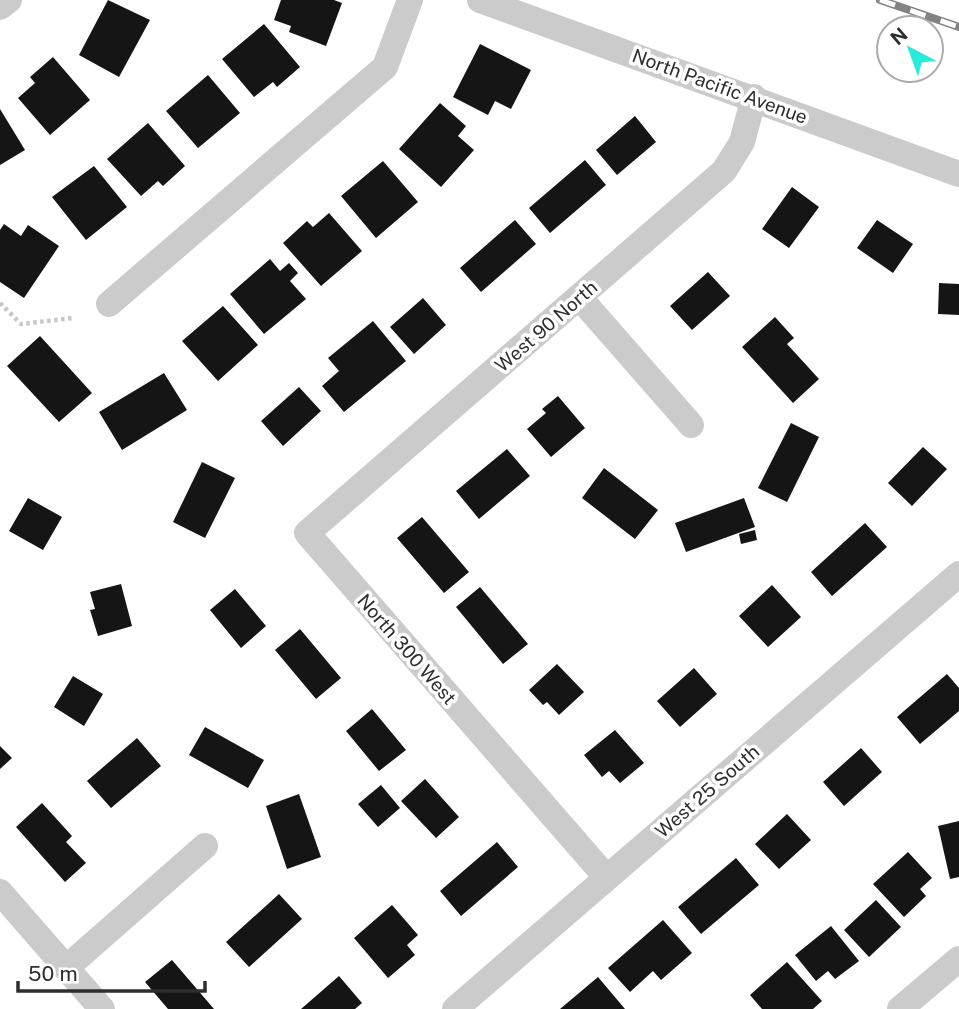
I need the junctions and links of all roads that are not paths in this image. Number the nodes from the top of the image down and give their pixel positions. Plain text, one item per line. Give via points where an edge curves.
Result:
1 (9, 0) edge
2 (411, 0) edge
3 (480, 0) edge
4 (0, 6) edge
5 (754, 97) junction
6 (959, 174) edge
7 (579, 297) junction
8 (109, 304) dead end
9 (691, 425) dead end
10 (307, 533) joint
11 (959, 573) edge
12 (205, 846) dead end
13 (607, 878) junction
14 (0, 892) edge
15 (959, 959) edge
16 (66, 968) junction
17 (102, 1009) edge
18 (455, 1009) edge
19 (900, 1009) edge

1 - 4 street
2 - 8 street via 385,67
3 - 5 street, North Pacific Avenue
5 - 6 street, North Pacific Avenue
5 - 7 street, West 90 North via 742,142 724,172
7 - 9 street
7 - 10 street, West 90 North
10 - 13 street, North 300 West
11 - 13 street, West 25 South
12 - 16 street
13 - 18 street, West 25 South
14 - 16 street
15 - 19 street
16 - 17 street

